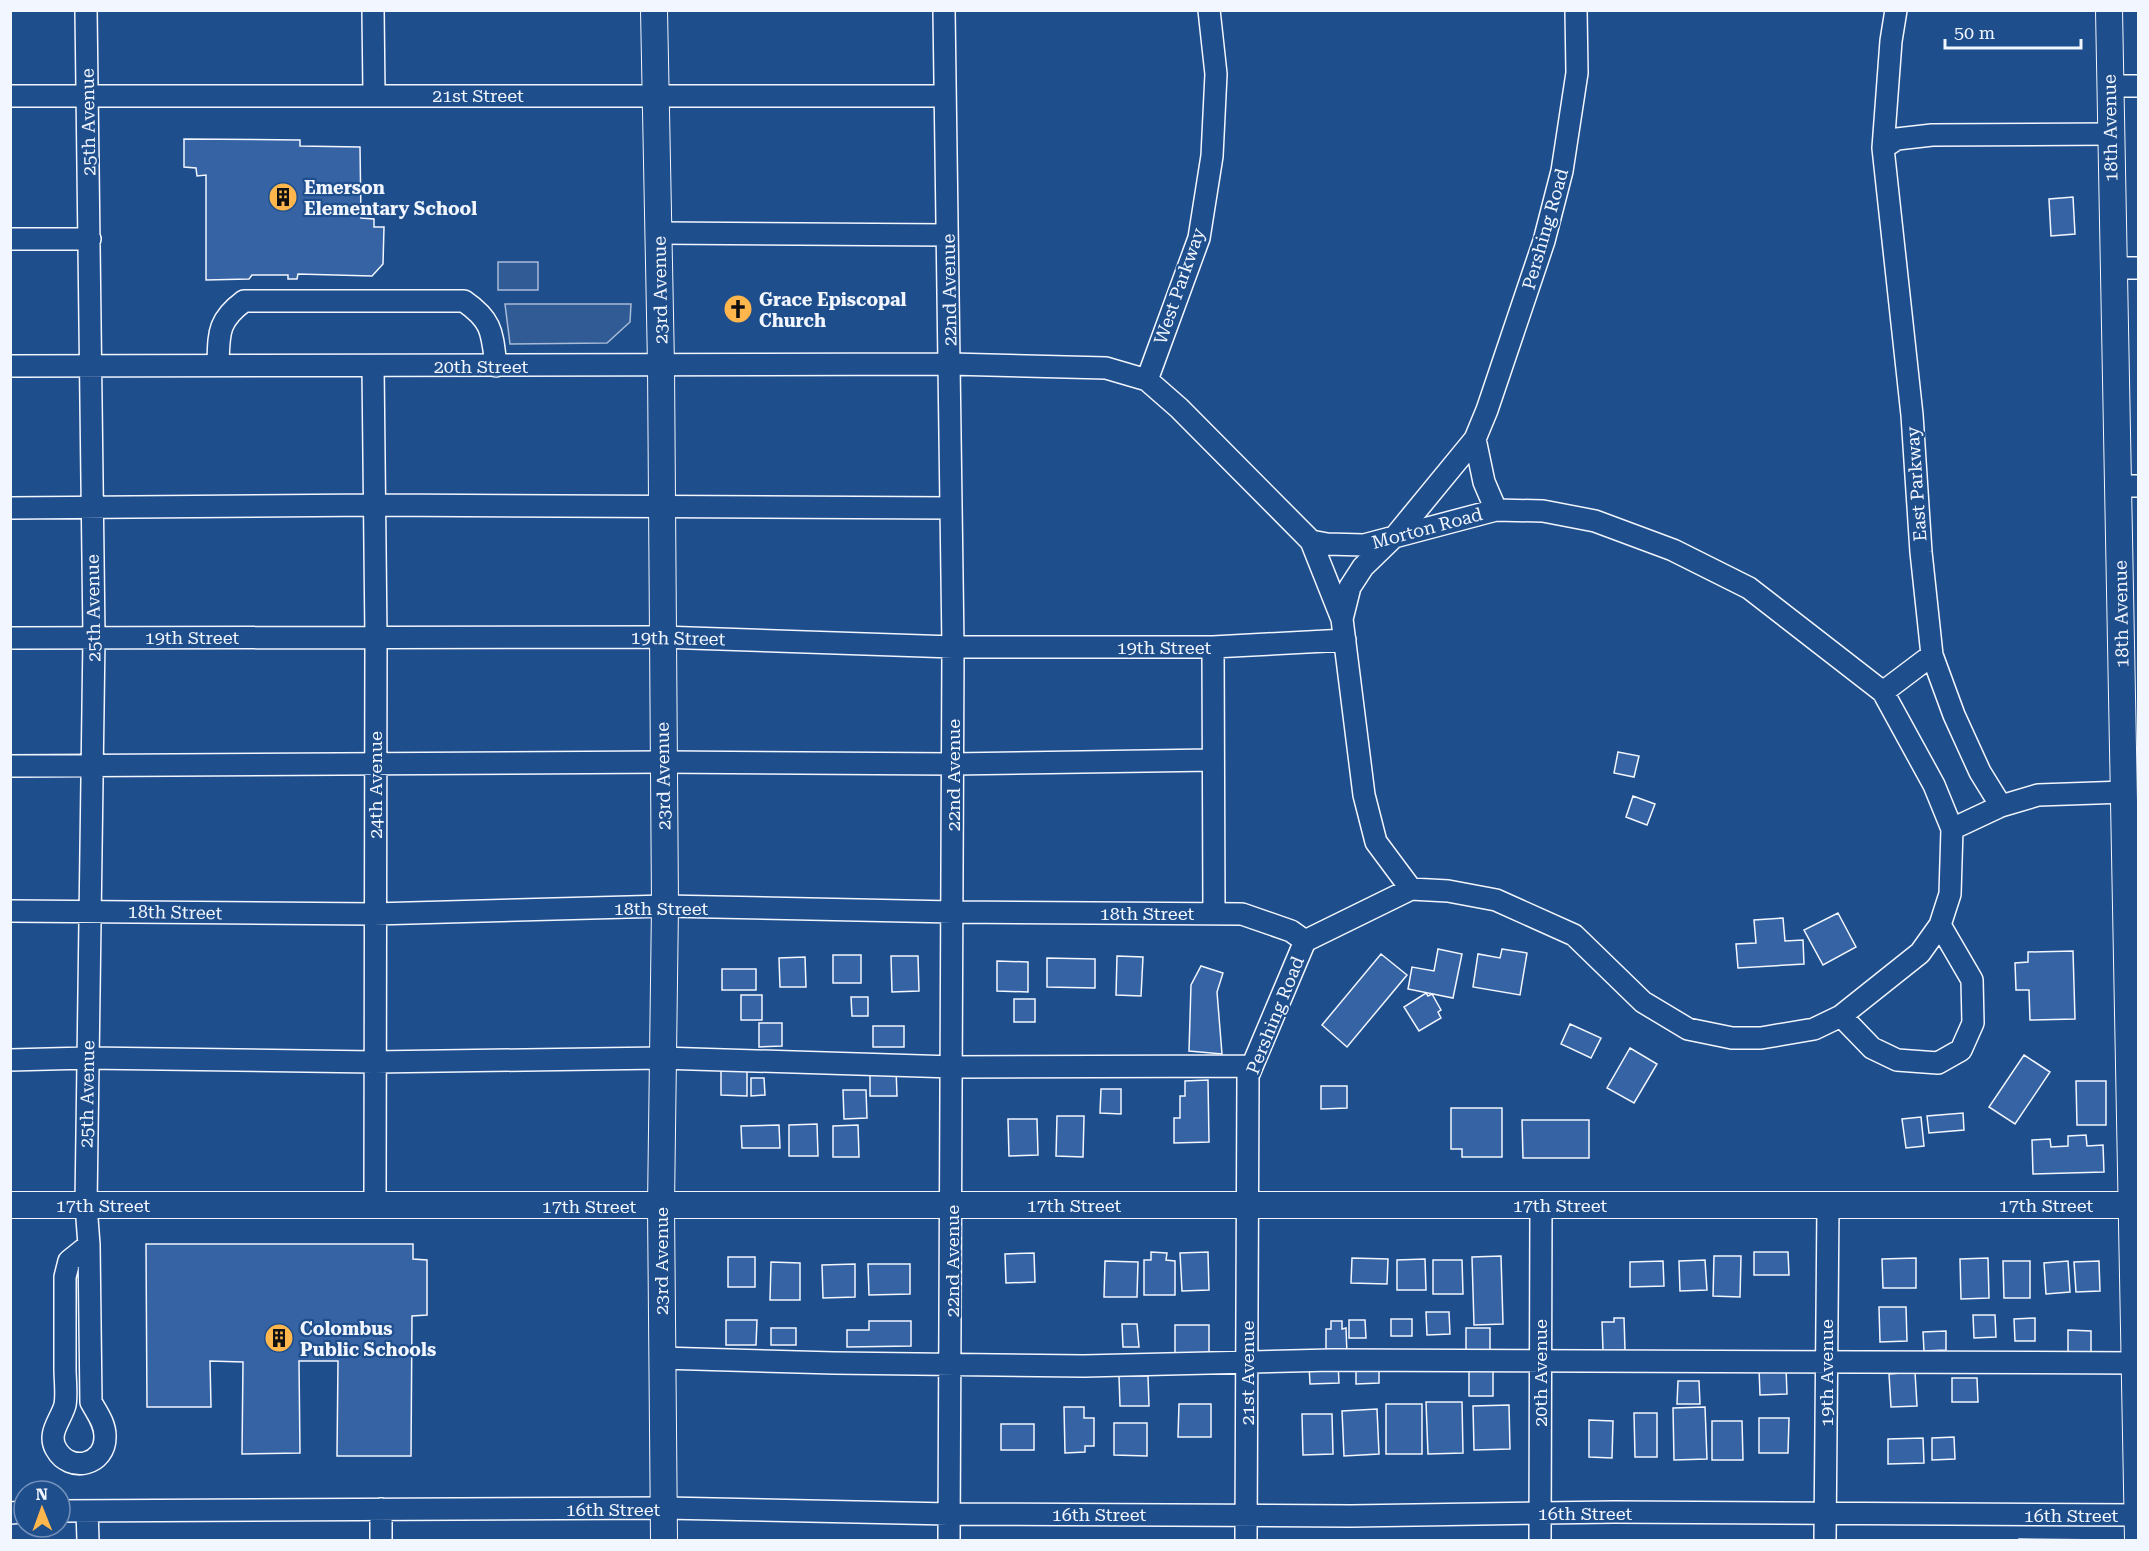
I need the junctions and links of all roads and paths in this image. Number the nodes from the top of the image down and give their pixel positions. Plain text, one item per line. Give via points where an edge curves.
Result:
1 (86, 10) edge
2 (373, 10) edge
3 (654, 10) edge
4 (944, 10) edge
5 (1209, 10) edge
6 (1576, 10) edge
7 (1896, 10) edge
8 (2109, 10) edge
9 (2109, 86) junction
10 (2139, 86) edge
11 (374, 94) junction
12 (10, 96) edge
13 (87, 96) junction
14 (945, 96) junction
15 (657, 97) junction
16 (2110, 134) junction
17 (1883, 148) junction
18 (659, 233) junction
19 (947, 235) junction
20 (10, 239) edge
21 (90, 239) junction
22 (2113, 268) junction
23 (2139, 268) edge
24 (951, 364) junction
25 (661, 365) junction
26 (10, 366) edge
27 (91, 366) junction
28 (218, 366) junction
29 (373, 366) junction
30 (496, 366) junction
31 (1147, 381) junction
32 (1475, 439) junction
33 (2128, 486) edge
34 (374, 506) junction
35 (661, 506) junction
36 (10, 508) edge
37 (92, 508) junction
38 (951, 508) junction
39 (1496, 510) junction
40 (1397, 534) junction
41 (1311, 541) junction
42 (1343, 629) junction
43 (94, 637) junction
44 (661, 637) junction
45 (10, 638) edge
46 (376, 638) junction
47 (953, 647) junction
48 (1212, 647) junction
49 (1932, 655) junction
50 (1884, 692) junction
51 (2131, 728) edge
52 (1212, 760) junction
53 (663, 762) junction
54 (376, 763) junction
55 (953, 764) junction
56 (10, 766) edge
57 (92, 767) junction
58 (2125, 792) junction
59 (2001, 806) junction
60 (1952, 829) junction
61 (1411, 889) junction
62 (665, 906) junction
63 (10, 911) edge
64 (90, 911) junction
65 (953, 912) junction
66 (374, 914) junction
67 (1214, 914) junction
68 (1940, 925) junction
69 (1305, 941) junction
70 (2133, 976) edge
71 (1842, 1016) junction
72 (87, 1058) junction
73 (662, 1058) junction
74 (10, 1060) edge
75 (374, 1062) junction
76 (1252, 1066) junction
77 (953, 1067) junction
78 (10, 1205) edge
79 (86, 1205) junction
80 (375, 1205) junction
81 (952, 1205) junction
82 (1248, 1205) junction
83 (1541, 1205) junction
84 (1828, 1205) junction
85 (2135, 1205) edge
86 (661, 1206) junction
87 (89, 1245) junction
88 (661, 1358) junction
89 (1825, 1361) junction
90 (1248, 1362) junction
91 (1540, 1362) junction
92 (2136, 1363) edge
93 (951, 1364) junction
94 (381, 1509) junction
95 (665, 1509) junction
96 (72, 1511) edge
97 (87, 1511) junction
98 (1540, 1513) junction
99 (949, 1514) junction
100 (1826, 1514) junction
101 (1247, 1515) junction
102 (2138, 1515) edge
103 (88, 1540) edge
104 (381, 1540) edge
105 (664, 1540) edge
106 (949, 1540) edge
107 (1246, 1540) edge
108 (1540, 1540) edge
109 (1826, 1540) edge
110 (2138, 1540) edge

1 - 13 street, 25th Avenue
2 - 11 street
3 - 15 main road, 23rd Avenue
4 - 14 street, 22nd Avenue
5 - 31 street, West Parkway via 1216,74 1212,156 1198,238
6 - 32 street, Pershing Road via 1577,73 1562,171 1513,338
7 - 17 street, East Parkway
8 - 9 main road, 18th Avenue
9 - 10 street
9 - 16 main road, 18th Avenue
11 - 13 street, 21st Street
11 - 15 street, 21st Street
12 - 13 street, 21st Street
13 - 21 street, 25th Avenue
14 - 15 street, 21st Street
14 - 19 street, 22nd Avenue
15 - 18 main road, 23rd Avenue
16 - 17 street via 1932,135 1897,139
16 - 22 main road, 18th Avenue
17 - 49 street, East Parkway via 1912,415
18 - 19 street
18 - 25 main road, 23rd Avenue
19 - 24 street, 22nd Avenue
20 - 21 street
21 - 27 street, 25th Avenue
22 - 23 street
22 - 33 main road, 18th Avenue
24 - 25 street, 20th Street
24 - 31 street via 1106,368
24 - 38 street, 22nd Avenue
25 - 30 street, 20th Street
25 - 35 main road, 23rd Avenue
26 - 27 street, 20th Street
27 - 28 street, 20th Street
27 - 37 street, 25th Avenue
28 - 29 street, 20th Street
28 - 30 street via 220,328 228,312 244,301 256,301 464,302 483,314 493,335
29 - 30 street, 20th Street
29 - 34 street, 24th Avenue
31 - 41 street via 1179,408
32 - 39 street via 1484,482
32 - 40 street, Pershing Road
33 - 51 main road, 18th Avenue
34 - 35 street
34 - 37 street
34 - 46 street, 24th Avenue
35 - 38 street
35 - 44 main road, 23rd Avenue
36 - 37 street
37 - 43 street, 25th Avenue
38 - 47 street, 22nd Avenue
39 - 40 street, Morton Road
39 - 50 street, Morton Road via 1543,511 1595,520 1673,550 1749,588
40 - 41 street, Morton Road via 1364,545
40 - 42 street, Pershing Road via 1350,587
41 - 42 street, Pershing Road
42 - 48 street, 19th Street
42 - 61 street, Pershing Road via 1364,795 1376,842
43 - 45 street, 19th Street
43 - 46 street, 19th Street
43 - 57 street, 25th Avenue
44 - 46 street, 19th Street
44 - 47 street, 19th Street
44 - 53 main road, 23rd Avenue
46 - 54 street, 24th Avenue
47 - 48 street, 19th Street
47 - 55 street, 22nd Avenue
48 - 52 street
49 - 50 street
49 - 59 street, East Parkway via 1980,772
50 - 60 street via 1934,785
51 - 58 main road, 18th Avenue
52 - 55 street
52 - 67 street
53 - 54 street
53 - 55 street
53 - 62 main road, 23rd Avenue
54 - 57 street
54 - 66 street, 24th Avenue
55 - 65 street, 22nd Avenue
56 - 57 street
57 - 64 street, 25th Avenue
58 - 59 street via 2038,795
58 - 70 main road, 18th Avenue
59 - 60 street
60 - 68 street via 1950,894
61 - 69 street, Pershing Road
61 - 71 street via 1496,900 1574,935 1643,1002 1688,1029 1732,1038 1761,1038 1814,1029
62 - 65 street, 18th Street
62 - 66 street, 18th Street
62 - 73 main road, 23rd Avenue
63 - 64 street, 18th Street
64 - 66 street, 18th Street
64 - 72 street, 25th Avenue
65 - 67 street, 18th Street
65 - 77 street, 22nd Avenue
66 - 75 street, 24th Avenue
67 - 69 street, 18th Street via 1242,914 1291,931
68 - 71 street via 1920,953
68 - 71 street via 1972,980 1973,1023 1961,1050 1938,1063 1897,1060 1872,1048
69 - 76 street, Pershing Road
70 - 85 main road, 18th Avenue
72 - 74 street
72 - 75 street
72 - 79 street, 25th Avenue
73 - 75 street
73 - 77 street
73 - 86 main road, 23rd Avenue
75 - 80 street, 24th Avenue
76 - 77 street
76 - 82 street, Pershing Road via 1248,1076
77 - 81 street, 22nd Avenue
78 - 79 main road, 17th Street
79 - 80 main road, 17th Street
79 - 87 street, 25th Avenue
80 - 86 main road, 17th Street
81 - 82 main road, 17th Street
81 - 86 main road, 17th Street
81 - 93 street, 22nd Avenue
82 - 83 main road, 17th Street
82 - 90 street, 21st Avenue
83 - 84 main road, 17th Street
83 - 91 street, 20th Avenue
84 - 85 main road, 17th Street
84 - 89 street, 19th Avenue
85 - 92 main road, 18th Avenue
86 - 88 main road, 23rd Avenue
87 - 87 street, 25th Avenue via 69,1261 65,1276 65,1405 53,1432 54,1446 63,1460 77,1464 93,1461 103,1451 105,1436 91,1402
88 - 93 street
88 - 95 main road, 23rd Avenue
89 - 91 street
89 - 92 street
89 - 100 street, 19th Avenue
90 - 91 street
90 - 93 street
90 - 101 street, 21st Avenue
91 - 98 street, 20th Avenue
92 - 102 main road, 18th Avenue
93 - 99 street, 22nd Avenue
94 - 95 street, 16th Street
94 - 97 street, 16th Street
94 - 104 street
95 - 99 street, 16th Street
95 - 105 main road, 23rd Avenue
96 - 97 street, 16th Street
97 - 103 street
98 - 100 street, 16th Street
98 - 101 street, 16th Street
98 - 108 street, 20th Avenue
99 - 101 street, 16th Street
99 - 106 street, 22nd Avenue
100 - 102 street, 16th Street
100 - 109 street, 19th Avenue
101 - 107 street, 21st Avenue
102 - 110 main road, 18th Avenue

